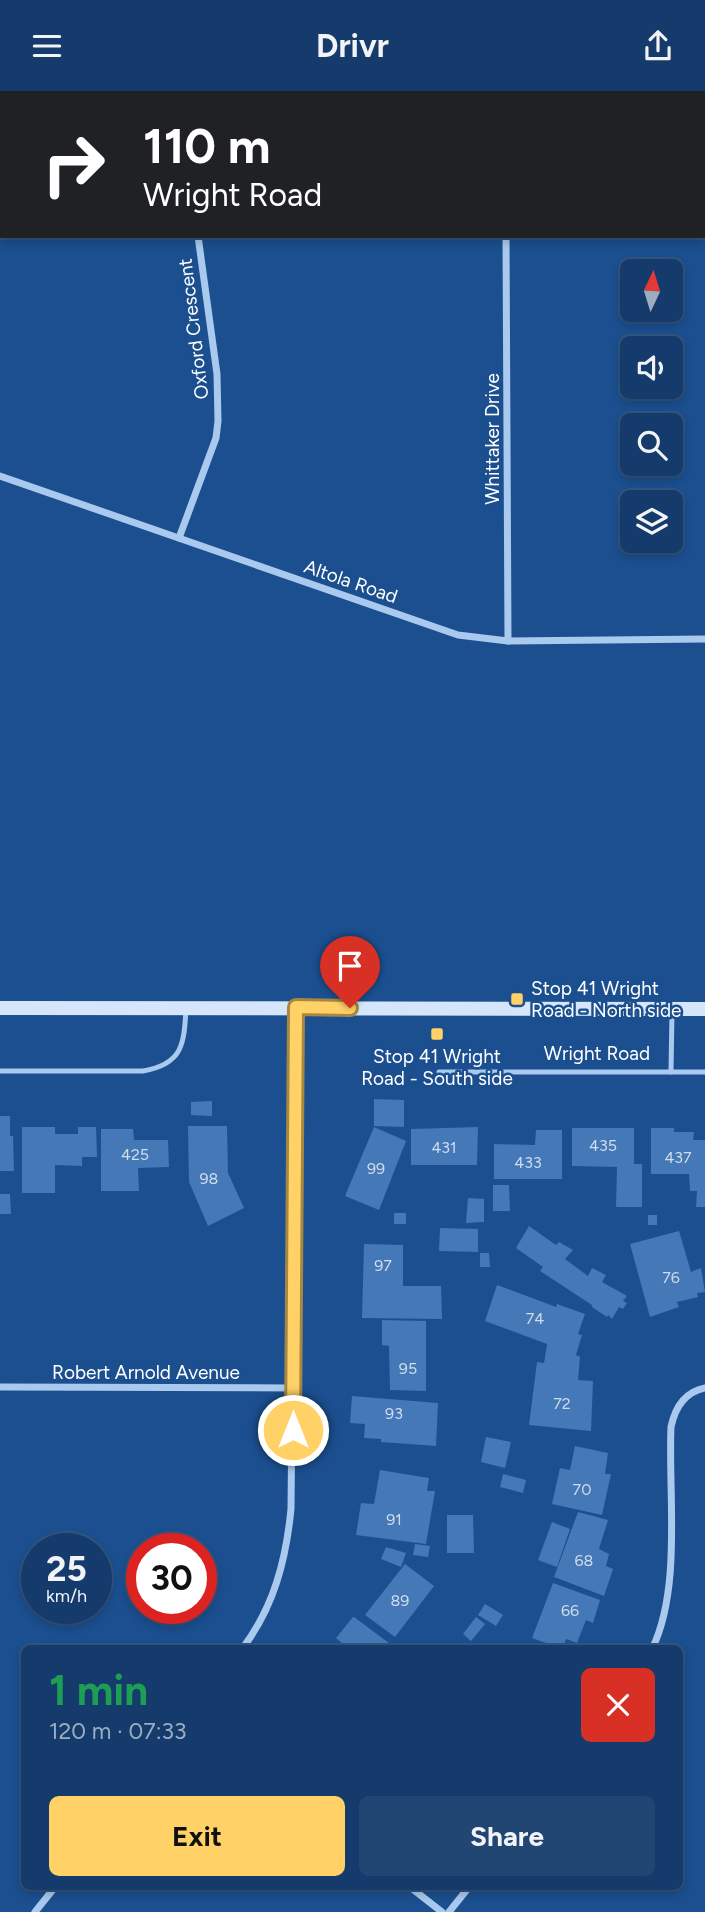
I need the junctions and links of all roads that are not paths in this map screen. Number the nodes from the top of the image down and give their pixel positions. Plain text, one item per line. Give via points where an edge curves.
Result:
1 (198, 238) edge
2 (506, 238) edge
3 (1, 478) edge
4 (180, 538) junction
5 (705, 639) edge
6 (508, 641) junction
7 (296, 1007) junction
8 (0, 1008) edge
9 (186, 1009) junction
10 (672, 1009) junction
11 (705, 1009) edge
12 (0, 1071) edge
13 (439, 1072) dead end
14 (671, 1072) junction
15 (705, 1072) edge
16 (0, 1387) edge
17 (293, 1388) junction
18 (705, 1388) edge
19 (244, 1645) edge
20 (653, 1645) edge
21 (52, 1890) edge
22 (414, 1890) edge
23 (467, 1890) edge
24 (34, 1912) edge
25 (442, 1912) edge
26 (449, 1912) edge

1 - 4 street, Oxford Crescent via 217,375 218,421
2 - 6 street, Whittaker Drive
3 - 4 street, Altola Road
4 - 6 street, Altola Road via 432,627
5 - 6 street, Altola Road
7 - 9 main road
7 - 10 main road
7 - 17 street
8 - 9 main road
9 - 12 lane via 184,1040 170,1062 158,1068
10 - 11 main road
10 - 14 lane, Wright Road
13 - 14 lane, Wright Road
14 - 15 lane, Wright Road
16 - 17 street, Robert Arnold Avenue
17 - 19 street via 292,1497 286,1548 271,1600
18 - 20 street via 685,1398 671,1427 669,1575
21 - 24 street
22 - 25 street
23 - 26 street

